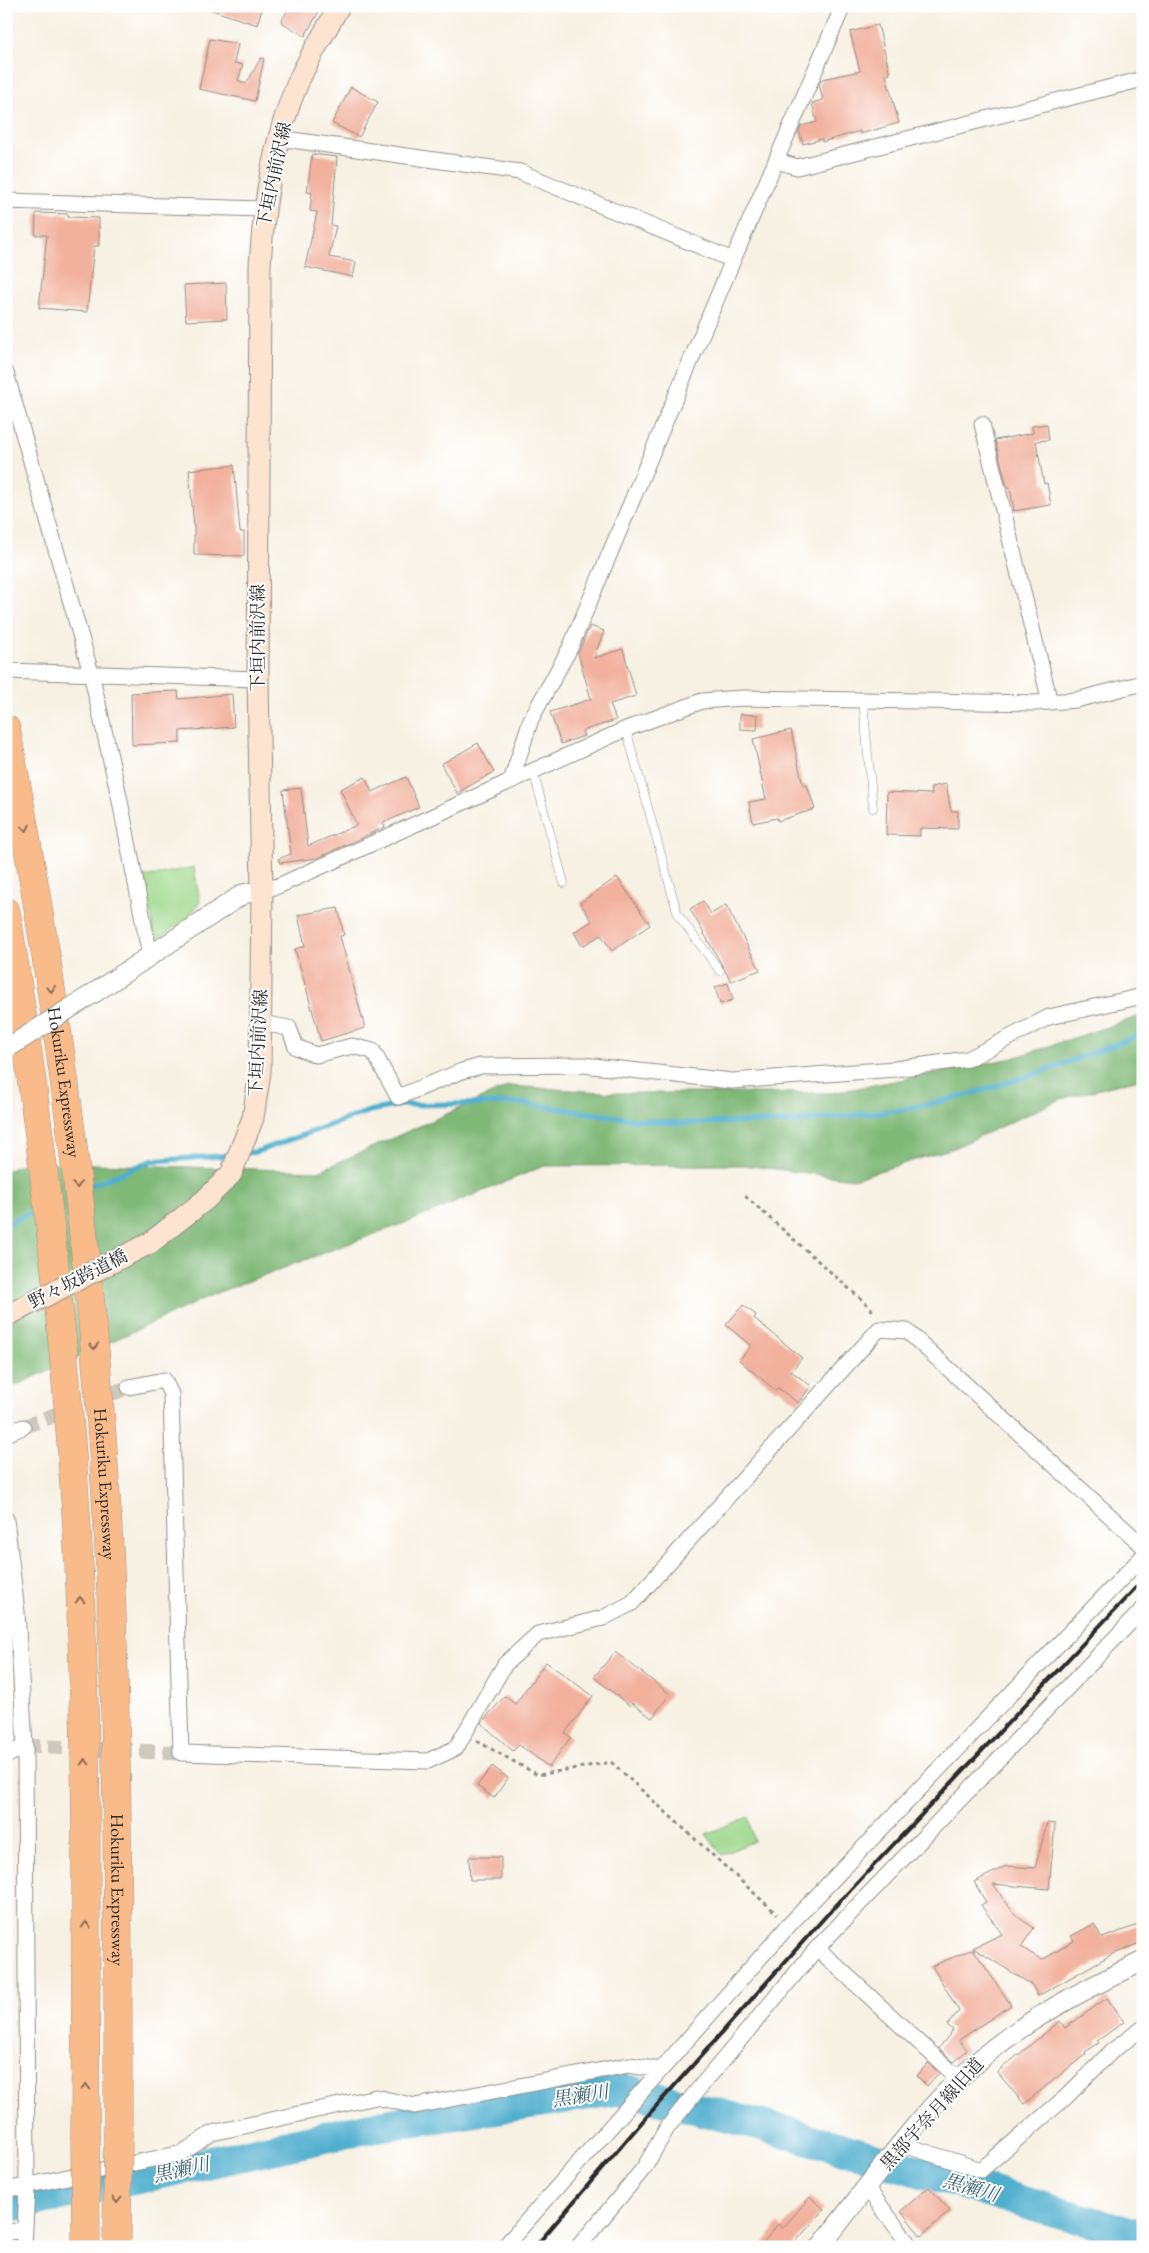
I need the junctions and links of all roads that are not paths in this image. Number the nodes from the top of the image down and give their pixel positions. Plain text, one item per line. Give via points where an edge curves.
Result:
1 (339, 6) edge
2 (843, 6) edge
3 (1143, 79) edge
4 (278, 138) junction
5 (777, 161) junction
6 (6, 201) edge
7 (264, 209) junction
8 (733, 260) junction
9 (6, 373) edge
10 (982, 424) dead end
11 (6, 671) edge
12 (91, 673) junction
13 (258, 678) junction
14 (1143, 683) edge
15 (863, 700) junction
16 (1050, 702) junction
17 (6, 729) edge
18 (626, 729) junction
19 (534, 771) junction
20 (511, 781) junction
21 (874, 808) dead end
22 (564, 883) dead end
23 (262, 890) junction
24 (6, 912) edge
25 (150, 956) junction
26 (720, 971) dead end
27 (1143, 996) edge
28 (261, 1023) junction
29 (6, 1049) edge
30 (150, 1243) joint
31 (6, 1316) edge
32 (129, 1387) tunnel mouth
33 (23, 1426) tunnel mouth
34 (6, 1434) edge
35 (6, 1519) edge
36 (1143, 1546) edge
37 (1143, 1556) edge
38 (1143, 1609) edge
39 (25, 1746) junction
40 (6, 1756) edge
41 (817, 1948) junction
42 (1143, 1961) edge
43 (1143, 2028) edge
44 (656, 2075) junction
45 (959, 2079) junction
46 (901, 2144) junction
47 (26, 2187) junction
48 (866, 2188) junction
49 (6, 2190) edge
50 (25, 2224) junction
51 (6, 2233) edge
52 (117, 2243) edge
53 (86, 2244) edge
54 (24, 2247) edge
55 (504, 2247) edge
56 (578, 2247) edge
57 (820, 2247) edge
58 (911, 2247) edge

1 - 4 main road, 下垣内前沢線 via 300,79
2 - 5 street
3 - 5 street via 797,167
4 - 7 main road, 下垣内前沢線
4 - 8 street via 520,172
5 - 8 street
6 - 7 street
7 - 13 main road, 下垣内前沢線 via 260,275
8 - 20 street via 570,648 531,719
9 - 12 street
10 - 16 street
11 - 12 street
12 - 13 street
12 - 25 street via 120,796
13 - 23 main road, 下垣内前沢線
14 - 16 street via 1076,700
15 - 16 street
15 - 18 street via 742,698 702,701
15 - 21 lane
17 -> 52 highway, Hokuriku Expressway, bridge via 31,858 53,1000 93,1332 106,1496 118,1850
18 - 19 street
18 - 26 lane via 678,915
19 - 20 street
19 - 22 lane
20 - 23 street via 278,886
23 - 25 street via 243,894
23 - 28 main road, 下垣内前沢線
53 -> 24 highway, Hokuriku Expressway, bridge via 86,1851 76,1512 46,1184
25 - 29 street, bridge
27 - 28 street via 1049,1017 968,1059 895,1069 732,1081 583,1065 481,1066 398,1098 372,1051 352,1046 316,1055 296,1047 289,1028
28 - 30 main road, 下垣内前沢線 via 260,1072 253,1118 231,1174 205,1200
30 - 31 main road, 野々坂跨道橋, bridge
32 - 36 street via 164,1380 171,1394 181,1753 428,1761 456,1748 505,1664 538,1634 603,1618 632,1603 879,1328 907,1331
33 - 34 street
35 - 39 street via 17,1612
37 - 44 street via 789,1925
38 - 41 street
39 - 40 street
39 - 47 street
41 - 45 street
41 - 56 street via 667,2128 644,2168
42 - 45 street, 黒部宇奈月線旧道 via 1036,2018 995,2047
43 - 46 street via 1112,2051 1066,2097 981,2170
44 - 47 street via 629,2065 415,2106 376,2097 212,2133 182,2153
44 - 55 street
45 - 46 street, 黒部宇奈月線旧道
46 - 48 street, 黒部宇奈月線旧道
47 - 49 street
47 - 50 street
48 - 57 street, 黒部宇奈月線旧道
48 - 58 street
50 - 51 street
50 - 54 street

